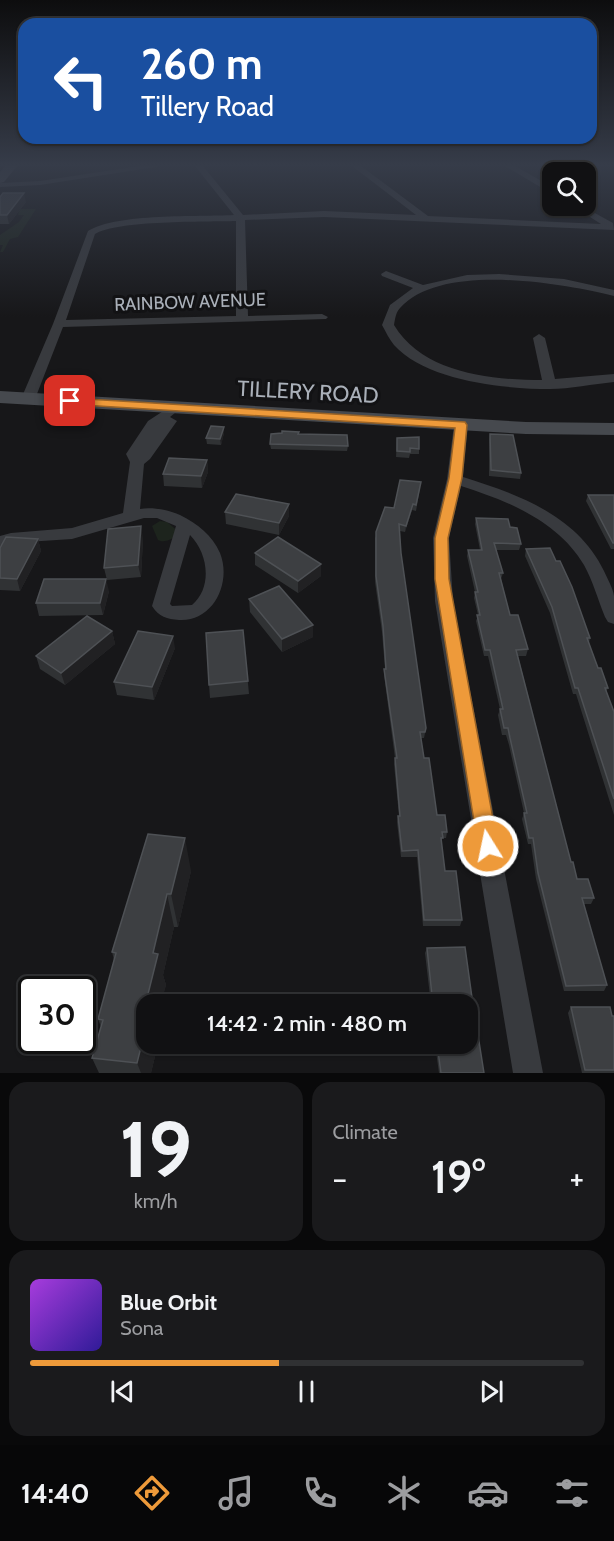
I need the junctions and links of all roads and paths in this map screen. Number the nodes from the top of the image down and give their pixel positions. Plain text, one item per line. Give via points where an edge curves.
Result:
1 (266, 216) edge
2 (376, 216) edge
3 (422, 216) edge
4 (595, 216) edge
5 (240, 217) junction
6 (425, 218) junction
7 (614, 227) edge
8 (386, 274) dead end
9 (422, 288) junction
10 (614, 293) edge
11 (322, 317) dead end
12 (242, 318) junction
13 (59, 324) junction
14 (539, 338) dead end
15 (614, 378) edge
16 (550, 385) junction
17 (0, 398) edge
18 (28, 399) junction
19 (172, 411) junction
20 (461, 425) junction
21 (614, 429) edge
22 (455, 478) junction
23 (131, 514) junction
24 (185, 524) junction
25 (0, 541) edge
26 (614, 617) edge
27 (528, 1073) edge

1 - 5 street
2 - 6 street
3 - 6 street
4 - 7 street
5 - 12 street
5 - 13 street via 126,223 91,232
6 - 7 street
8 - 9 street
9 - 10 street via 467,278 512,278 567,282
9 - 16 street via 393,309 388,325 399,343 459,374
11 - 12 street, RAINBOW AVENUE
12 - 13 street, RAINBOW AVENUE
13 - 18 street
14 - 16 street
15 - 16 street
17 - 18 street, TILLERY ROAD
18 - 19 street, TILLERY ROAD
19 - 20 street, TILLERY ROAD
19 - 23 street via 171,419 137,462
20 - 21 street, TILLERY ROAD
20 - 22 street
22 - 26 street via 513,498 567,533 592,564
22 - 27 street via 441,538 444,601
23 - 24 street via 158,512
23 - 25 street via 83,532
24 - 24 street via 198,532 212,555 212,589 202,607 192,613 167,612 161,606

